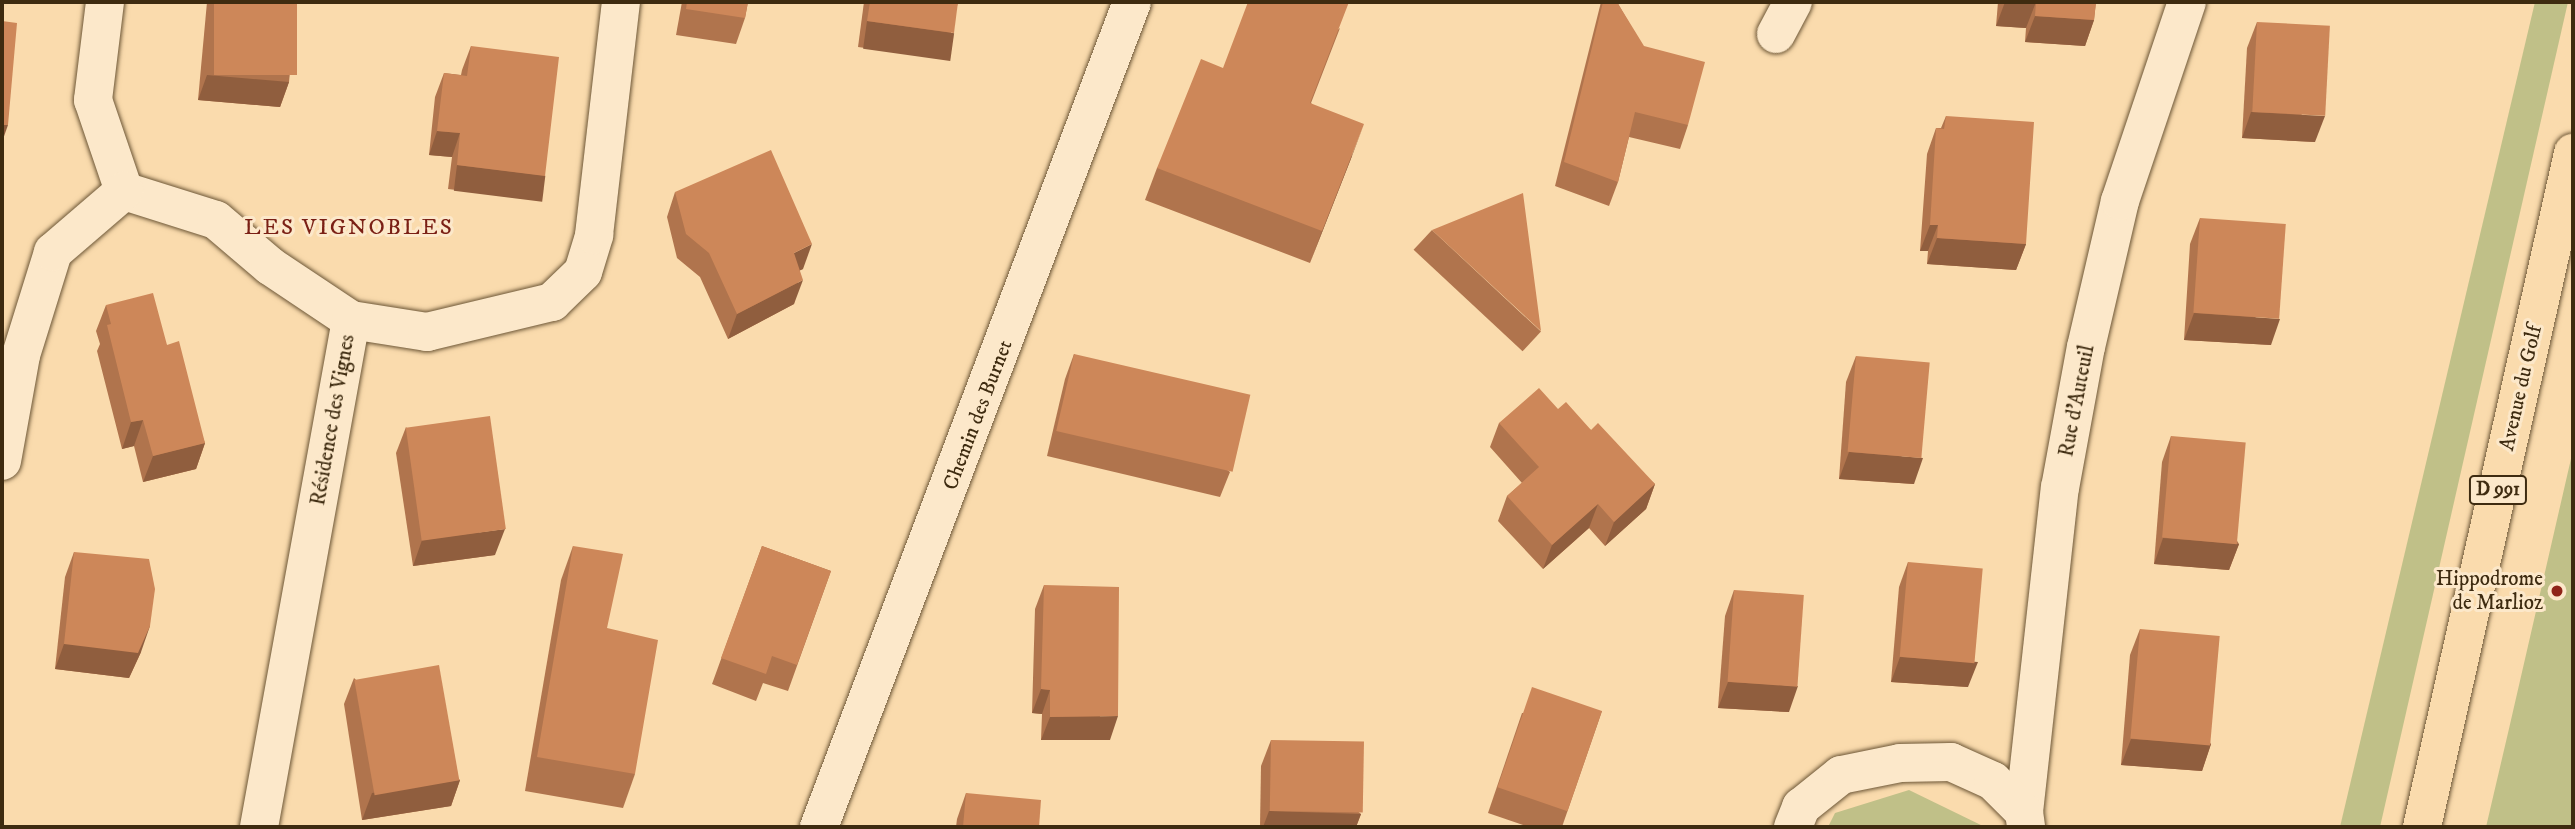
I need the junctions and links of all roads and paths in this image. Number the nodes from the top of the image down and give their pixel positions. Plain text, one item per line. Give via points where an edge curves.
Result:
1 (105, 2) edge
2 (621, 2) edge
3 (1132, 2) edge
4 (2187, 2) edge
5 (2573, 153) edge
6 (124, 191) junction
7 (351, 320) junction
8 (2, 461) edge
9 (2025, 820) edge
10 (259, 827) edge
11 (819, 827) edge
12 (1793, 827) edge
13 (2422, 827) edge

1 - 6 street via 93,100
2 - 7 street, Résidence des Vignes via 594,235 583,272 552,302 427,332
3 - 11 street, Chemin des Burnet
4 - 9 street, Rue d'Auteuil via 2120,201 2087,347 2060,488
5 - 13 main road, Avenue du Golf / D 991
6 - 7 street via 216,220 270,266
6 - 8 street via 52,252 21,355
7 - 10 street, Résidence des Vignes
9 - 12 street via 1993,781 1951,762 1900,763 1842,775 1801,807

